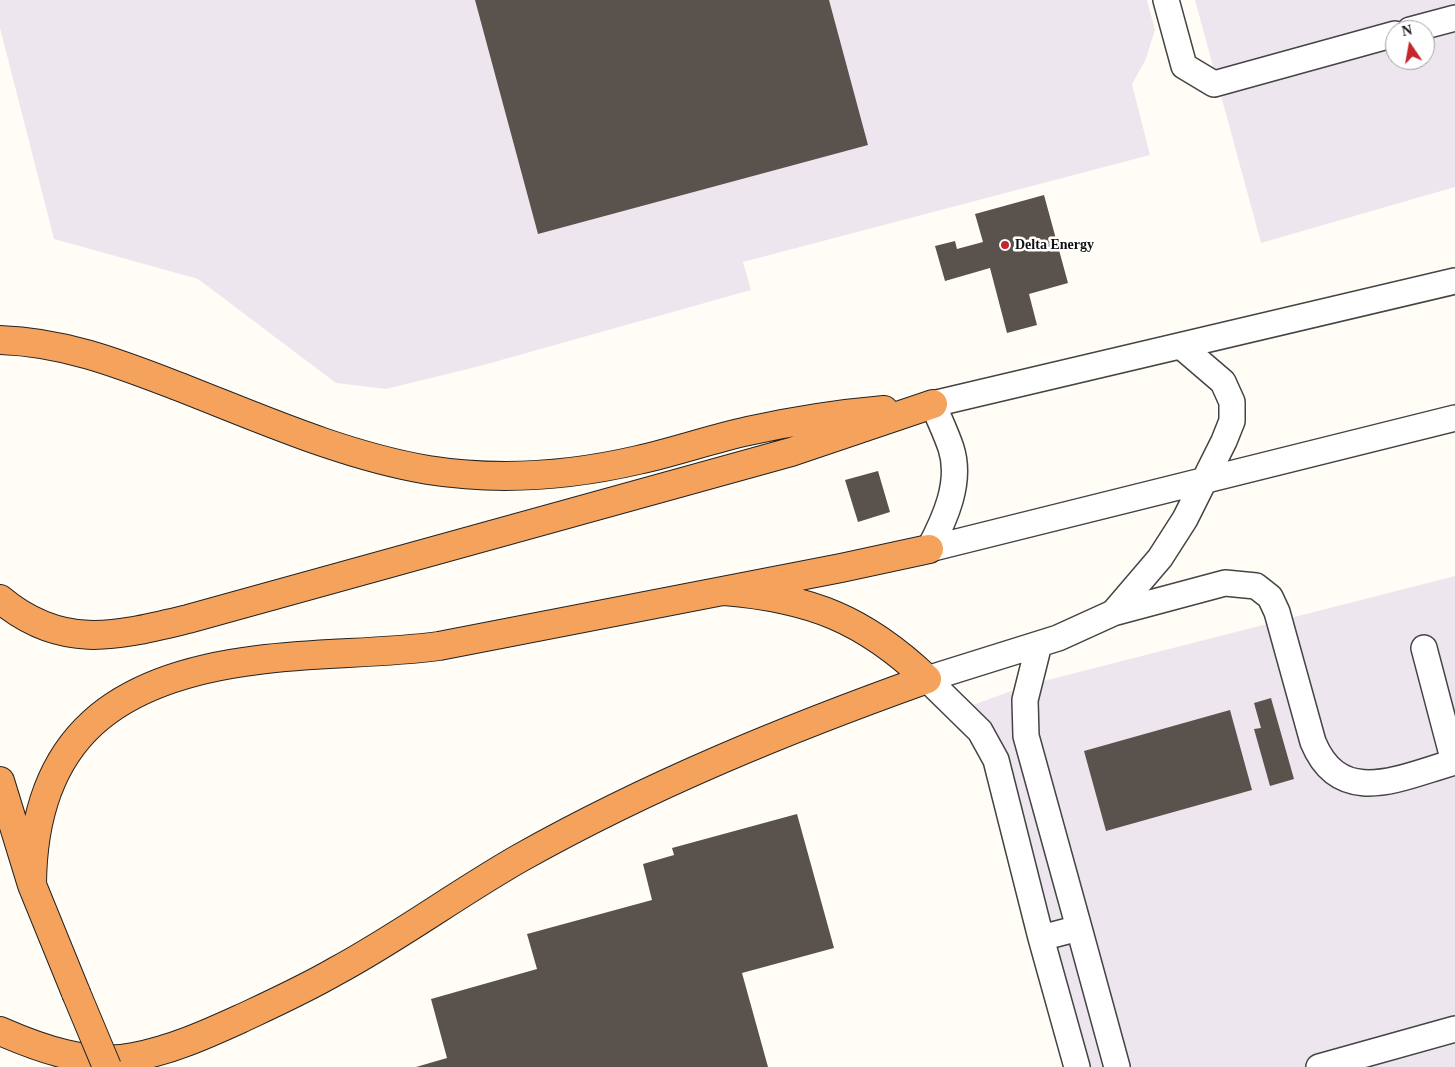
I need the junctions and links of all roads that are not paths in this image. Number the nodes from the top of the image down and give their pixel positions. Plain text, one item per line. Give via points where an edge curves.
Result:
1 (1166, 0) edge
2 (1455, 18) edge
3 (1435, 23) edge
4 (1385, 37) edge
5 (1455, 281) edge
6 (0, 340) edge
7 (1181, 346) junction
8 (933, 404) junction
9 (1455, 418) edge
10 (1203, 481) junction
11 (929, 549) junction
12 (724, 591) junction
13 (0, 599) edge
14 (1113, 613) junction
15 (1039, 644) junction
16 (1424, 648) dead end
17 (927, 679) junction
18 (1454, 762) edge
19 (0, 781) edge
20 (32, 885) junction
21 (1079, 928) junction
22 (1041, 938) junction
23 (1455, 1029) edge
24 (0, 1031) edge
25 (107, 1067) edge
26 (1077, 1067) edge
27 (1118, 1067) edge
28 (1320, 1067) edge

1 - 4 lane via 1184,66 1214,84
2 - 3 lane
5 - 7 lane
6 - 8 highway via 49,345 95,355 338,445 404,465 474,475 525,476 580,471 766,427 834,415
7 - 8 lane
7 - 10 lane via 1219,377 1232,402 1229,431
8 - 11 lane via 951,448 955,473 948,506
8 - 13 highway via 741,466 128,633 103,636 59,632 24,617
9 - 10 lane
10 - 11 lane
10 - 14 lane via 1174,538
11 - 12 highway
12 - 17 highway via 796,601 835,615 883,641
12 - 20 highway via 439,646 259,660 152,684 98,718 64,757 40,811 33,843
14 - 15 lane
14 - 18 lane via 1225,583 1256,586 1274,603 1313,742 1319,757 1332,772 1367,784
15 - 17 lane
15 - 21 lane via 1024,700 1026,736
16 - 18 lane
17 - 22 lane via 980,731 996,760
17 - 24 highway via 775,735 628,801 506,866 338,971 188,1042 136,1057 99,1060 60,1052
19 - 20 highway
20 - 25 highway, bridge
21 - 22 lane
21 - 27 lane
22 - 26 lane
23 - 28 lane

